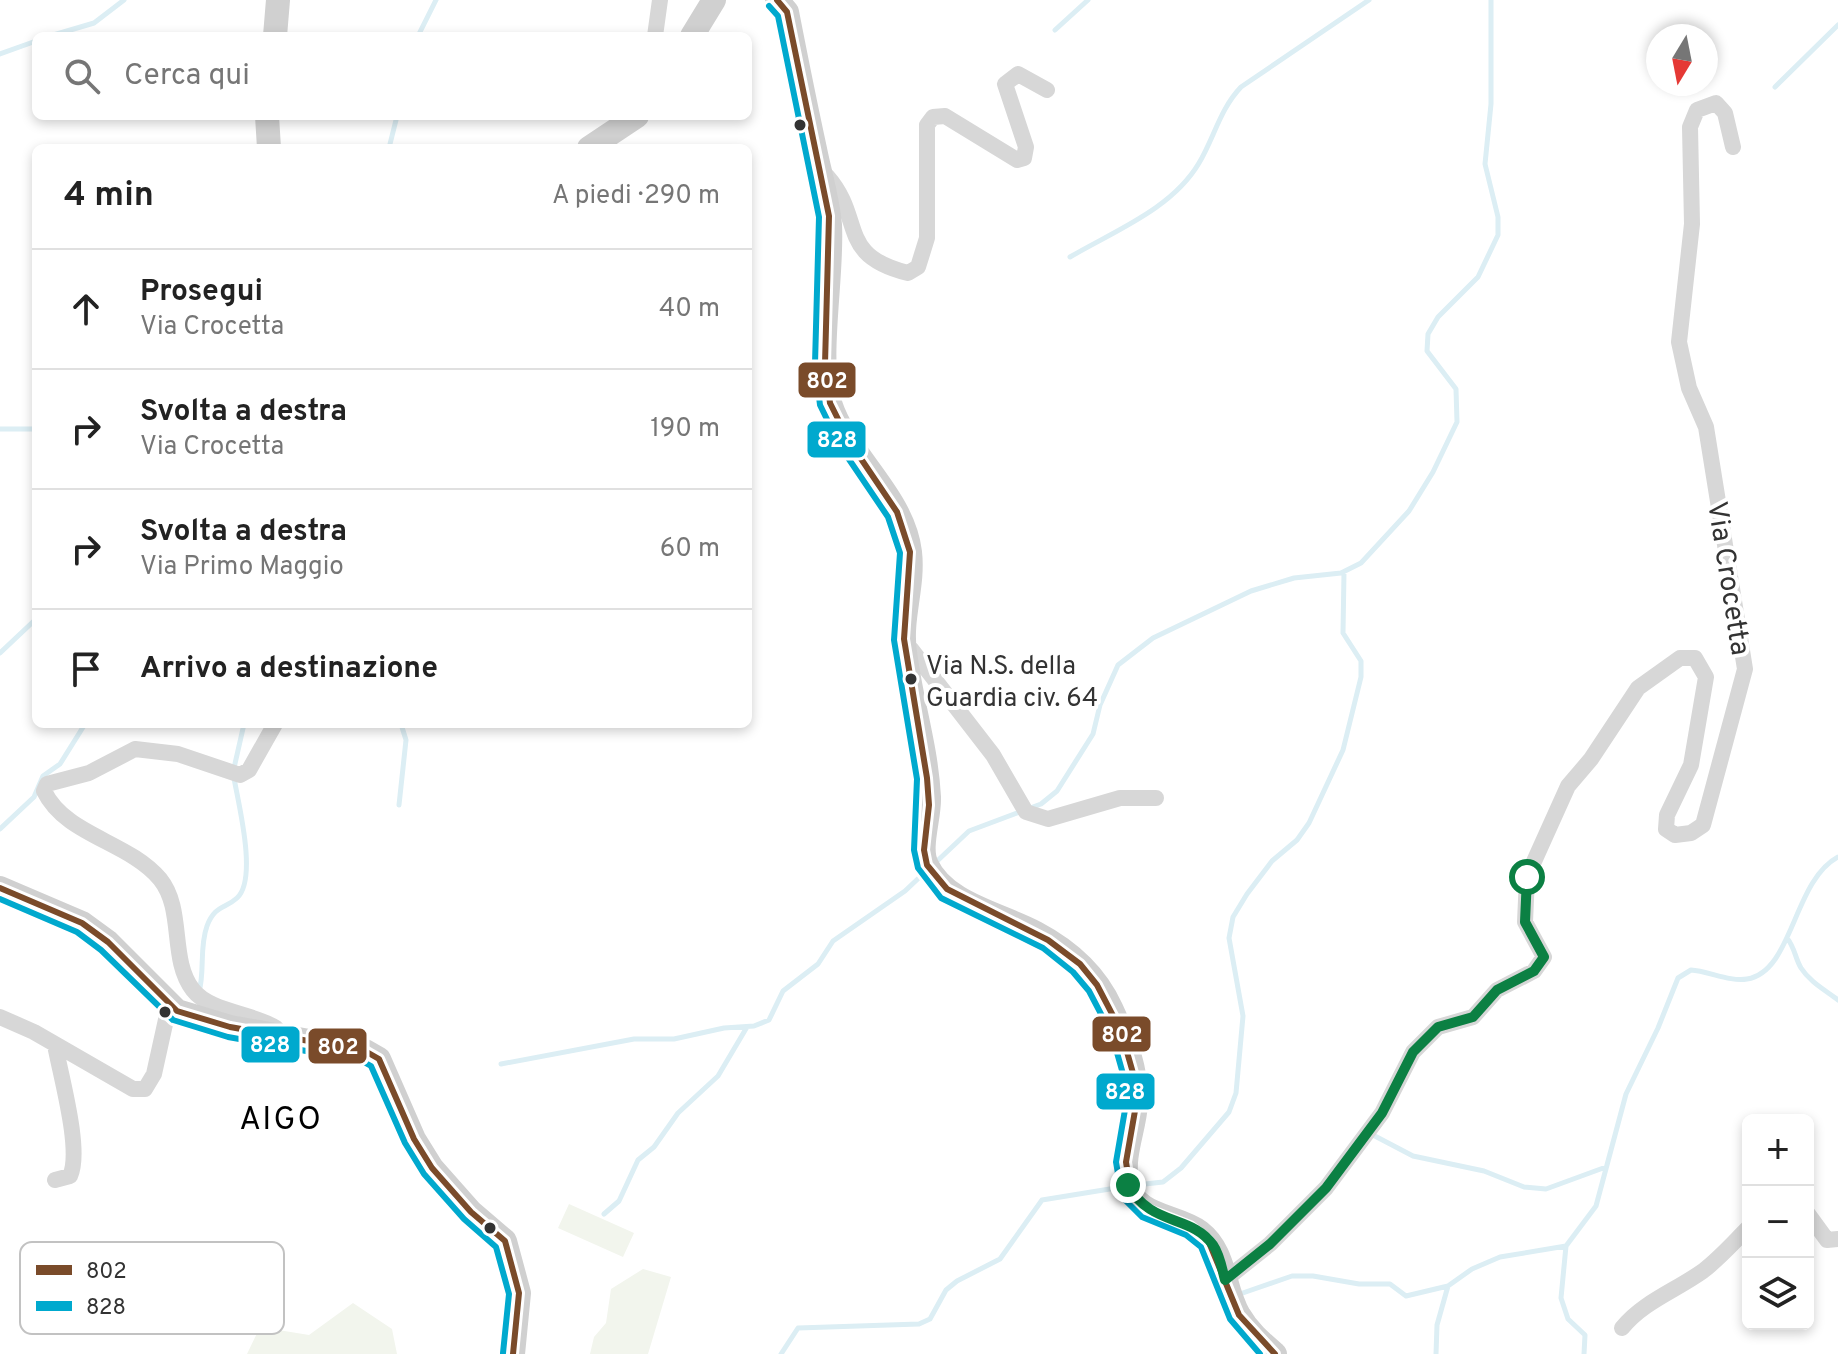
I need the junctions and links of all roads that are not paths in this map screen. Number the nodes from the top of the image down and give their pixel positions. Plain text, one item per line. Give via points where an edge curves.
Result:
1 (278, 0) edge
2 (660, 0) edge
3 (714, 0) edge
4 (777, 0) edge
5 (275, 32) edge
6 (656, 32) edge
7 (694, 32) edge
8 (1047, 90) dead end
9 (267, 120) edge
10 (629, 120) edge
11 (269, 144) edge
12 (595, 144) edge
13 (1733, 147) dead end
14 (818, 167) junction
15 (904, 646) junction
16 (273, 728) edge
17 (1156, 798) dead end
18 (0, 888) edge
19 (169, 1006) junction
20 (0, 1017) edge
21 (277, 1034) junction
22 (55, 1045) junction
23 (55, 1180) dead end
24 (1814, 1223) edge
25 (1742, 1234) edge
26 (1838, 1239) edge
27 (1225, 1280) junction
28 (1622, 1328) dead end
29 (513, 1354) edge
30 (1275, 1354) edge

1 - 5 main road
2 - 6 street
3 - 7 main road
4 - 14 main road via 787,12
8 - 14 street via 1018,74 1005,84 1026,147 1024,158 1017,160 945,116 933,117 927,125 927,238 918,267 908,273 883,267 864,254 831,180
9 - 11 main road
10 - 12 main road
13 - 27 street, Via Crocetta via 1725,113 1716,103 1697,110 1690,127 1692,224 1679,342 1689,388 1706,427 1745,669 1703,825 1675,835 1666,829 1667,815 1691,765 1706,677 1695,658 1680,658 1638,688 1568,786 1546,832 1527,877 1525,922 1544,957 1534,971 1497,990 1473,1017 1438,1027 1413,1052 1382,1113 1326,1188
14 - 15 main road via 830,233 825,365 829,402 905,531 912,579
15 - 17 street via 993,755 1026,812 1048,819 1120,798
15 - 27 main road via 925,743 929,812 923,859 934,878 955,895 1068,952 1109,1003 1134,1073 1128,1185 1149,1211 1196,1229 1213,1244
16 - 21 street via 249,770 240,775 178,754 135,749 89,773 47,784 44,791 57,812 144,863 161,880 173,905 184,971 193,990 206,1000 267,1022
18 - 19 main road via 82,923 108,942
19 - 21 main road via 209,1021
19 - 22 street via 154,1074 145,1089 133,1089
20 - 22 street
21 - 29 main road via 365,1051 379,1059 432,1168 505,1241 519,1293
22 - 23 street via 75,1147 70,1176
24 - 26 street via 1827,1240
25 - 28 street via 1716,1261 1637,1309
27 - 30 main road via 1238,1314

